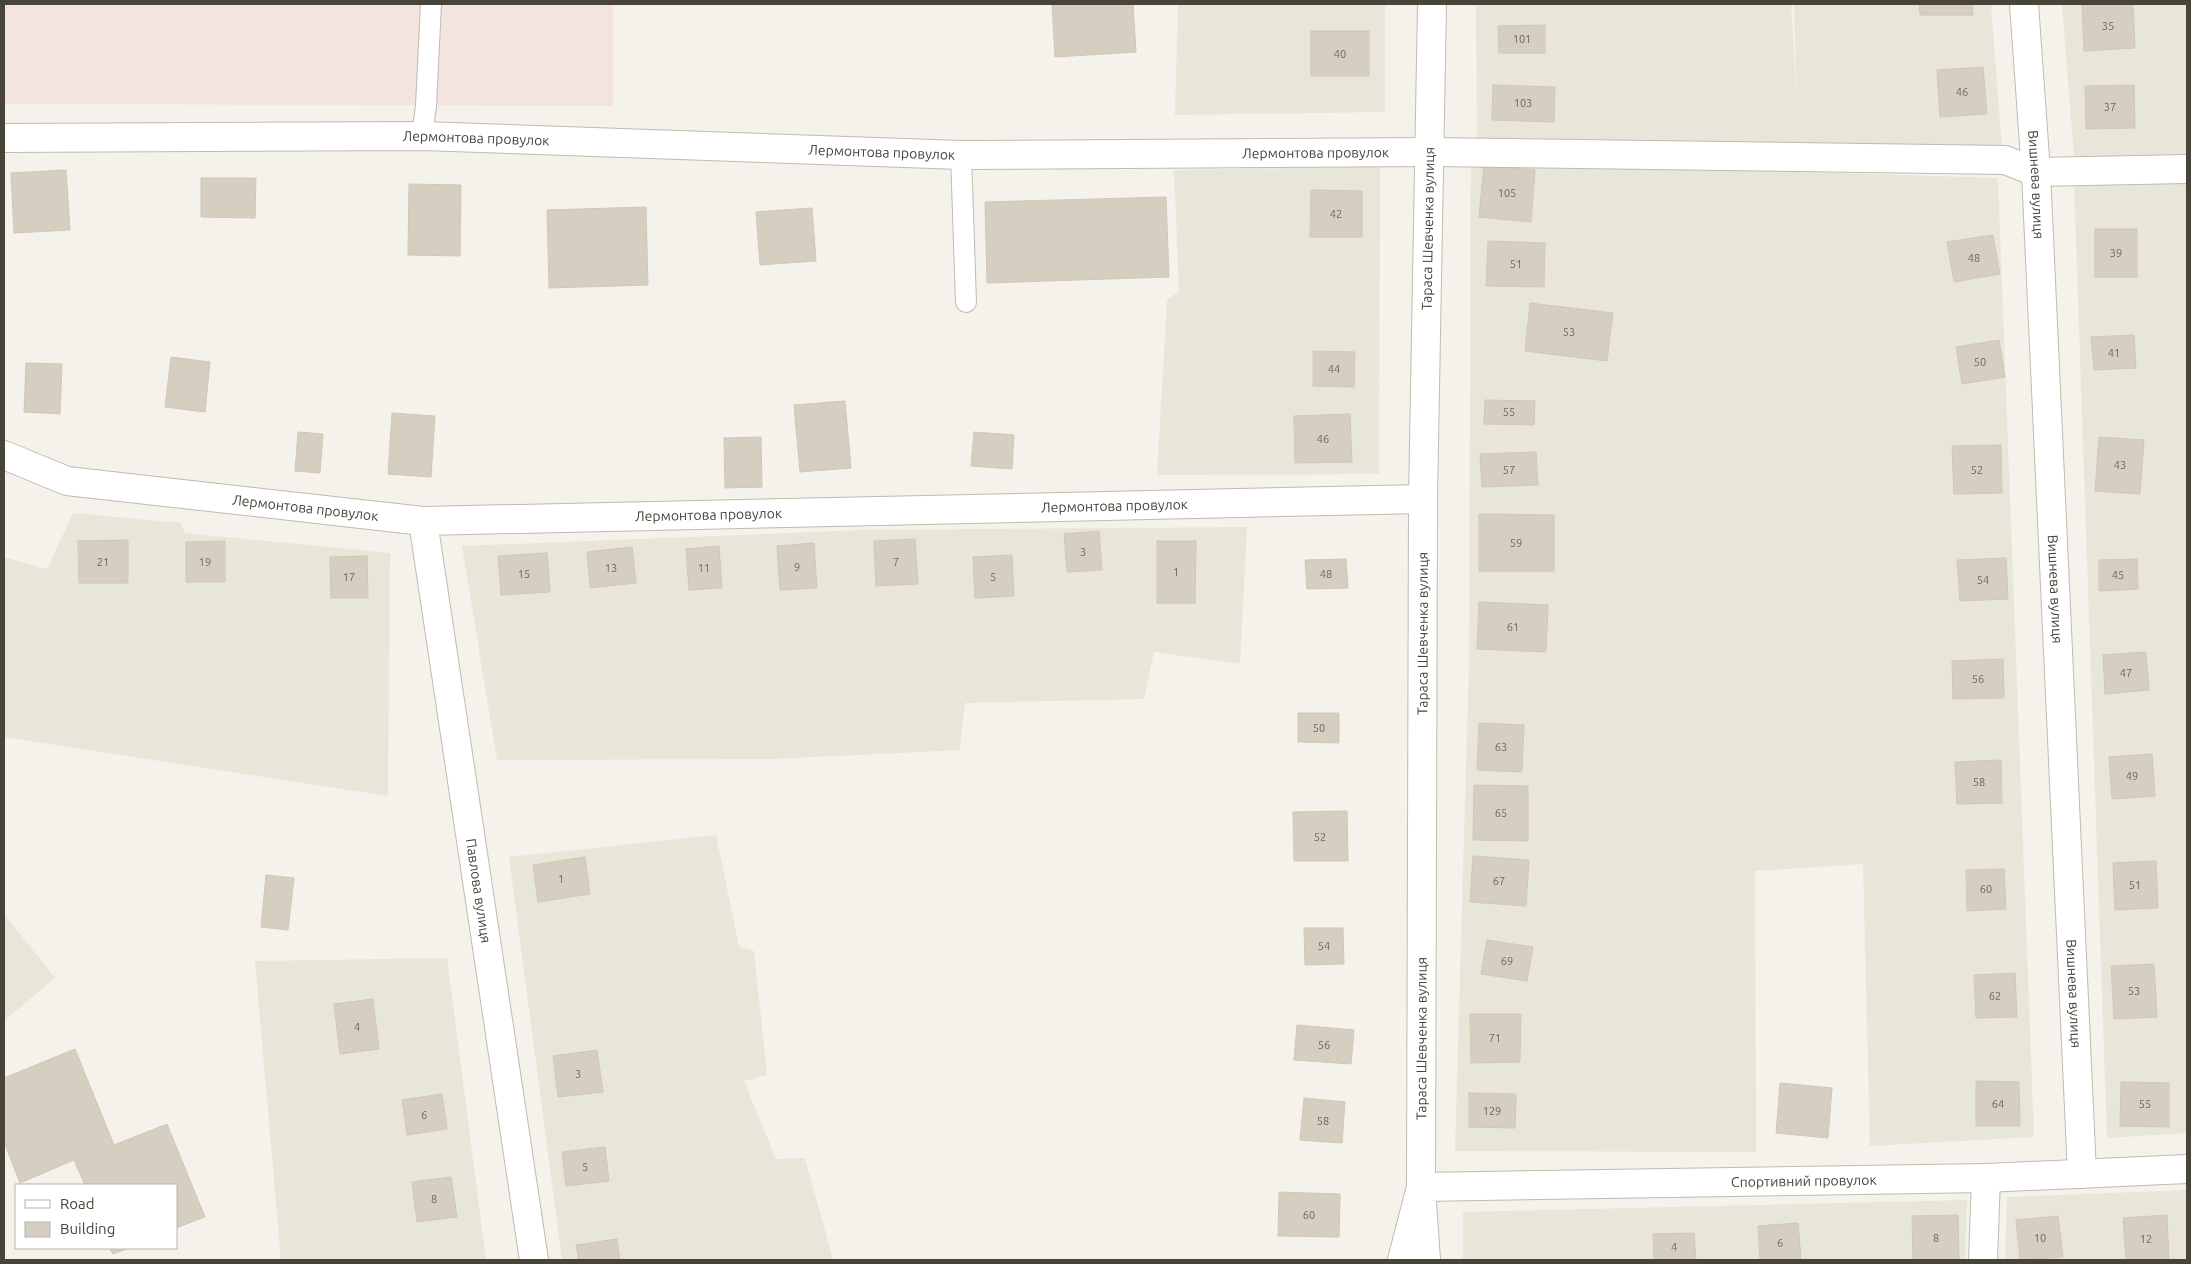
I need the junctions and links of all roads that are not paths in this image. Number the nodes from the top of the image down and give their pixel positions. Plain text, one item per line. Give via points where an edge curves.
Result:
1 (431, 4) edge
2 (1432, 4) edge
3 (2024, 4) edge
4 (422, 136) junction
5 (4, 138) edge
6 (1430, 152) junction
7 (961, 155) junction
8 (2187, 169) edge
9 (2036, 172) junction
10 (966, 302) dead end
11 (4, 455) edge
12 (1423, 499) junction
13 (423, 521) junction
14 (2187, 1169) edge
15 (2082, 1174) junction
16 (1986, 1178) junction
17 (1421, 1188) junction
18 (534, 1260) edge
19 (1402, 1260) edge
20 (1426, 1260) edge
21 (1983, 1260) edge

1 - 4 lane
2 - 6 street, Тараса Шевченка вулиця
3 - 9 street, Вишнева вулиця
4 - 5 street, Лермонтова провулок
4 - 7 street, Лермонтова провулок
6 - 7 street, Лермонтова провулок
6 - 9 street, Лермонтова провулок via 2005,160
6 - 12 street, Тараса Шевченка вулиця
7 - 10 lane
8 - 9 street
9 - 15 street, Вишнева вулиця
11 - 13 street, Лермонтова провулок via 67,481
12 - 13 street, Лермонтова провулок
12 - 17 street, Тараса Шевченка вулиця
13 - 18 street, Павлова вулиця
14 - 15 street, Спортивний провулок
15 - 16 street, Спортивний провулок
16 - 17 street, Спортивний провулок
16 - 21 street
17 - 19 street, Тараса Шевченка вулиця
17 - 20 street

